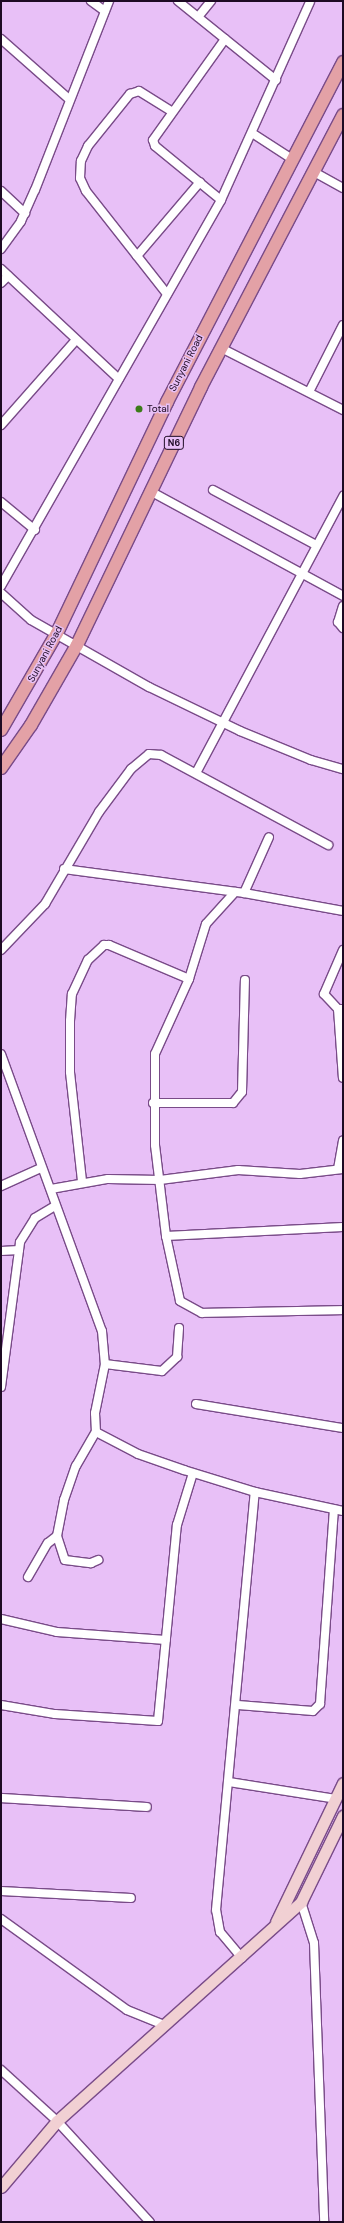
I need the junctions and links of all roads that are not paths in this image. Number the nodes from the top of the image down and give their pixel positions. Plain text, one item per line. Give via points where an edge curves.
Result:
1 (91, 1) edge
2 (110, 1) edge
3 (178, 1) edge
4 (211, 1) edge
5 (310, 2) dead end
6 (106, 11) junction
7 (198, 17) junction
8 (1, 39) edge
9 (225, 39) junction
10 (343, 62) edge
11 (276, 80) junction
12 (69, 99) junction
13 (172, 112) junction
14 (343, 116) edge
15 (252, 133) junction
16 (292, 159) junction
17 (314, 172) junction
18 (200, 182) junction
19 (343, 188) edge
20 (1, 191) edge
21 (221, 200) junction
22 (25, 212) junction
23 (1, 249) edge
24 (137, 256) junction
25 (1, 269) edge
26 (8, 276) junction
27 (1, 283) edge
28 (167, 294) junction
29 (343, 325) edge
30 (75, 341) junction
31 (222, 349) junction
32 (119, 379) junction
33 (309, 392) junction
34 (343, 410) edge
35 (1, 425) edge
36 (213, 490) dead end
37 (150, 491) junction
38 (343, 496) edge
39 (1, 502) edge
40 (35, 530) junction
41 (316, 545) junction
42 (300, 574) junction
43 (1, 586) edge
44 (1, 595) edge
45 (343, 596) edge
46 (343, 606) edge
47 (343, 628) edge
48 (57, 633) junction
49 (76, 645) junction
50 (222, 723) junction
51 (1, 730) edge
52 (1, 768) edge
53 (343, 769) edge
54 (196, 773) junction
55 (270, 837) dead end
56 (328, 845) dead end
57 (64, 869) junction
58 (235, 892) junction
59 (244, 893) junction
60 (343, 911) edge
61 (1, 950) edge
62 (343, 950) edge
63 (189, 979) junction
64 (245, 980) dead end
65 (340, 1009) edge
66 (1, 1054) edge
67 (343, 1078) edge
68 (153, 1102) junction
69 (343, 1140) edge
70 (41, 1168) junction
71 (341, 1169) edge
72 (160, 1180) junction
73 (82, 1181) junction
74 (1, 1186) edge
75 (51, 1189) junction
76 (56, 1206) junction
77 (343, 1227) edge
78 (166, 1236) junction
79 (19, 1250) junction
80 (1, 1251) edge
81 (343, 1310) edge
82 (179, 1328) dead end
83 (105, 1364) junction
84 (1, 1387) edge
85 (196, 1404) dead end
86 (343, 1428) edge
87 (96, 1432) junction
88 (193, 1473) junction
89 (255, 1492) junction
90 (334, 1510) junction
91 (343, 1511) edge
92 (57, 1536) junction
93 (98, 1560) dead end
94 (28, 1577) dead end
95 (1, 1619) edge
96 (166, 1640) junction
97 (1, 1705) edge
98 (238, 1705) junction
99 (229, 1782) junction
100 (343, 1783) edge
101 (1, 1798) edge
102 (336, 1799) junction
103 (147, 1807) dead end
104 (343, 1816) edge
105 (1, 1891) edge
106 (131, 1898) dead end
107 (301, 1902) junction
108 (1, 1919) edge
109 (275, 1924) junction
110 (242, 1958) junction
111 (164, 2025) junction
112 (1, 2070) edge
113 (57, 2121) junction
114 (1, 2187) edge
115 (150, 2222) edge
116 (324, 2222) edge

1 - 6 street
2 - 6 street
3 - 7 street
4 - 7 street
5 - 11 street
6 - 12 street
7 - 9 street
8 - 12 street
9 - 11 street
9 - 13 street
10 - 16 main road, Sunyani Road / N6
11 - 15 street
12 - 22 street
13 - 18 street via 153,143
13 - 24 street via 139,91 130,94 88,146 81,161 80,178 86,191
14 - 17 main road, N6
15 - 16 street
15 - 21 street
16 - 48 main road, Sunyani Road / N6 via 167,402
17 - 19 street
17 - 31 main road, N6
18 - 21 street
18 - 24 street
20 - 22 street
21 - 28 street
22 - 23 street
24 - 28 street
25 - 26 street
26 - 27 street
26 - 30 street
28 - 32 street
29 - 33 street
30 - 32 street
30 - 35 street
31 - 33 street
31 - 37 main road, N6
32 - 40 street
33 - 34 street
36 - 41 street
37 - 42 street
37 - 49 main road, N6
38 - 41 street
39 - 40 street
40 - 43 street
41 - 42 street
42 - 45 street
42 - 50 street
44 - 48 street via 31,620
46 - 47 street via 338,622
48 - 49 street
48 - 51 main road, Sunyani Road / N6
49 - 50 street via 149,687
49 - 52 main road, N6
50 - 53 street via 311,760
50 - 54 street
54 - 56 street
54 - 57 street via 156,753 142,757 99,812
55 - 59 street
57 - 58 street
57 - 61 street via 45,904
58 - 59 street
58 - 63 street via 206,924
59 - 60 street
62 - 65 street via 324,994
63 - 68 street via 156,1054
63 - 73 street via 104,944 88,960 72,994 70,1021 70,1072
64 - 68 street via 242,1092 233,1103
65 - 67 street
66 - 70 street
68 - 72 street
69 - 71 street
70 - 74 street
70 - 75 street
71 - 72 street via 300,1174 238,1170
72 - 73 street
72 - 78 street
73 - 75 street
75 - 76 street
76 - 79 street via 35,1218 24,1231
76 - 83 street via 96,1308
77 - 78 street
78 - 81 street via 180,1301 192,1311
79 - 80 street
79 - 84 street
82 - 83 street via 177,1357 162,1371
83 - 87 street via 95,1413
85 - 86 street
87 - 88 street via 138,1454
87 - 92 street via 76,1466 64,1500
88 - 89 street
88 - 96 street via 180,1506
89 - 90 street
89 - 98 street
90 - 91 street
90 - 98 street via 320,1704 313,1711
92 - 93 street via 65,1560 91,1564
92 - 94 street via 48,1543
95 - 96 street via 57,1632
96 - 97 street via 158,1721 55,1714
98 - 99 street
99 - 102 street
99 - 110 street via 217,1922 220,1932
100 - 102 street
101 - 103 street
102 - 109 street
104 - 107 street
105 - 106 street
107 - 109 street
107 - 116 street via 314,1943
108 - 111 street via 127,2010
109 - 110 street
110 - 111 street
111 - 113 street
112 - 113 street
113 - 114 street
113 - 115 street

